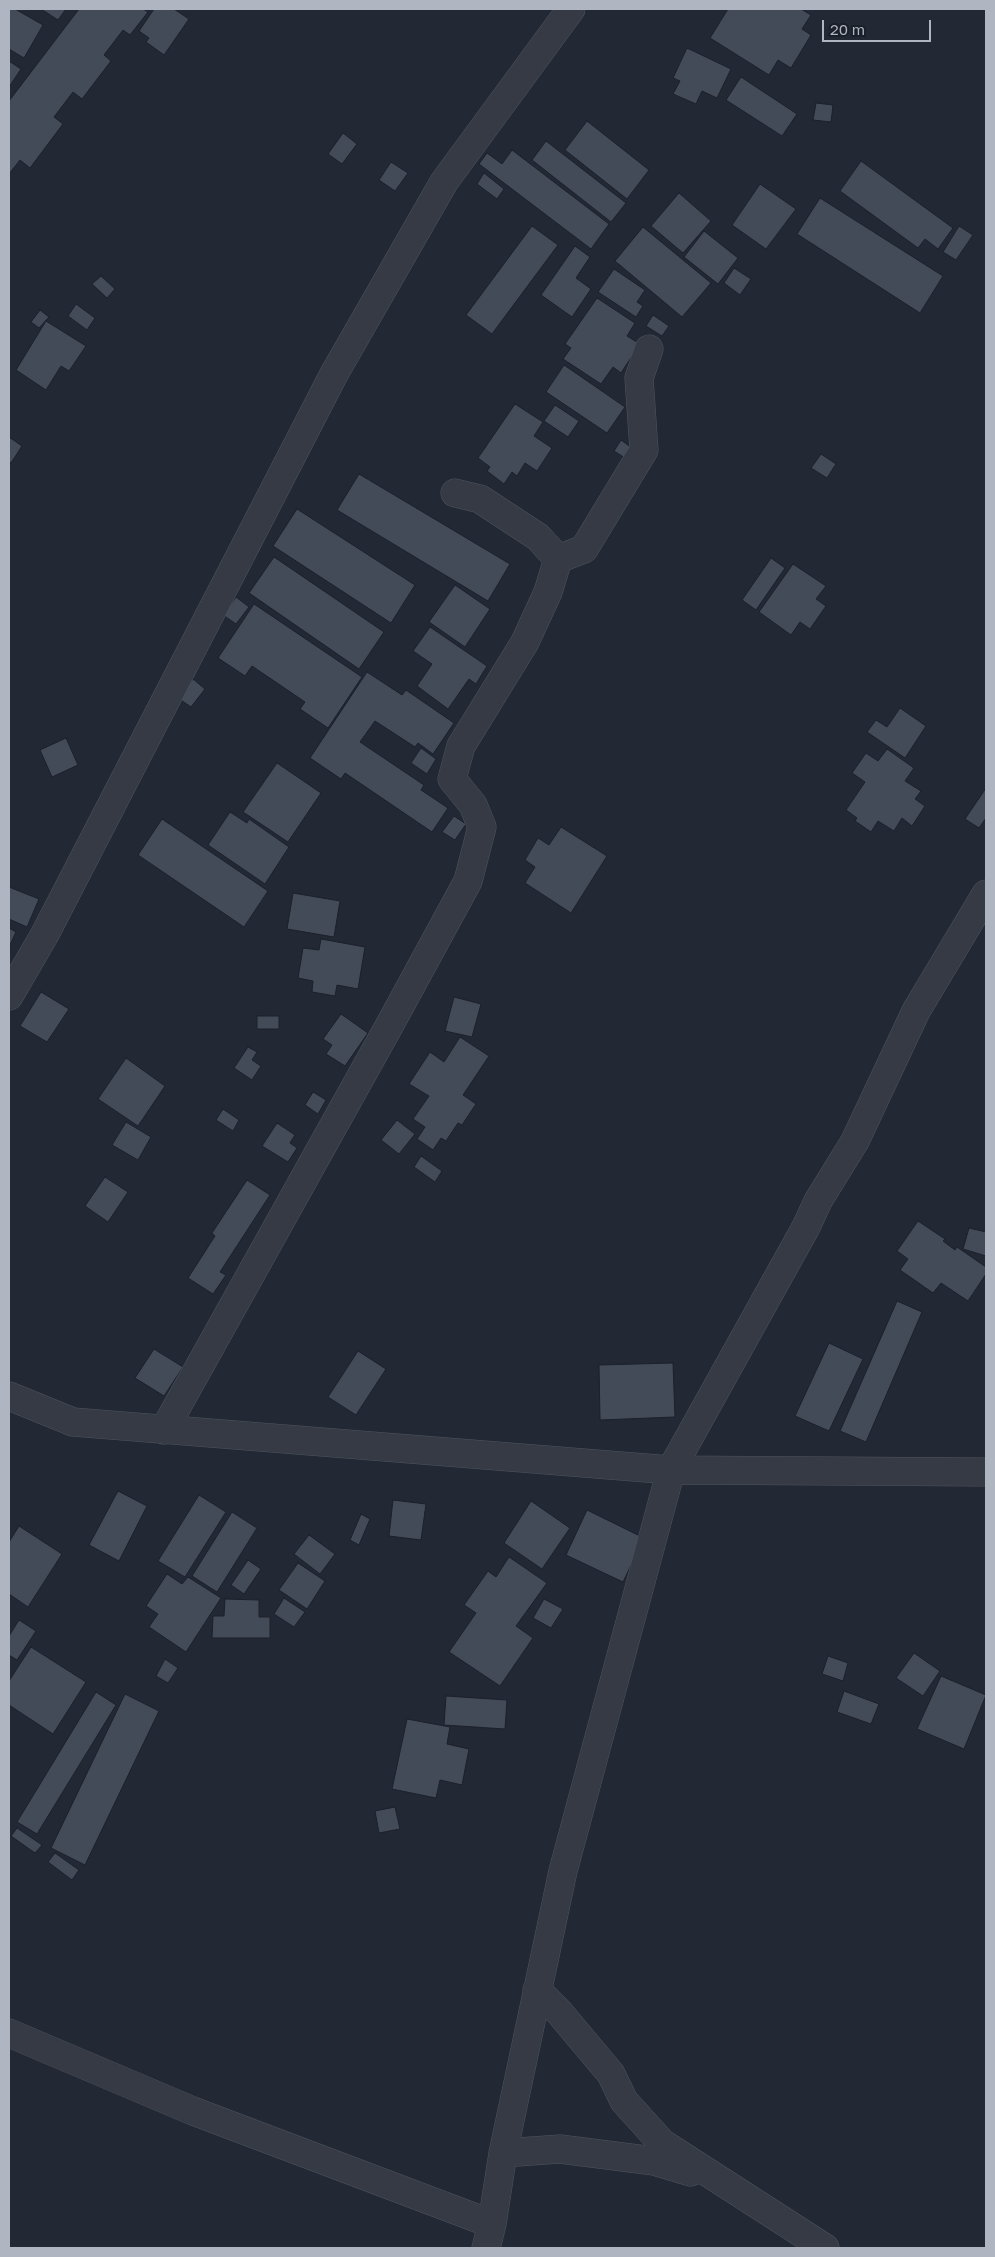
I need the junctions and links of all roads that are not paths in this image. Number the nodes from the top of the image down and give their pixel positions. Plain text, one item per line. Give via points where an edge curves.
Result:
1 (571, 9) edge
2 (648, 349) dead end
3 (455, 493) dead end
4 (558, 559) junction
5 (986, 894) edge
6 (9, 996) edge
7 (9, 1396) edge
8 (164, 1430) junction
9 (670, 1470) junction
10 (986, 1472) edge
11 (538, 1990) junction
12 (9, 2033) edge
13 (502, 2153) junction
14 (732, 2187) junction
15 (489, 2236) edge
16 (825, 2248) edge

1 - 6 street via 444,182 334,374 45,934
2 - 4 street via 639,378 644,450 584,549
3 - 4 street via 480,499 538,537
4 - 8 street via 548,592 525,642 462,746 452,779 472,805 482,827 468,881
5 - 9 street via 916,1011 856,1141 818,1201
7 - 8 street via 73,1422
8 - 9 street
9 - 10 street
9 - 11 street via 563,1871
11 - 13 street
11 - 14 street via 611,2074 624,2101 662,2143
12 - 15 street
13 - 14 street via 560,2149 654,2161
13 - 15 street
14 - 16 street

